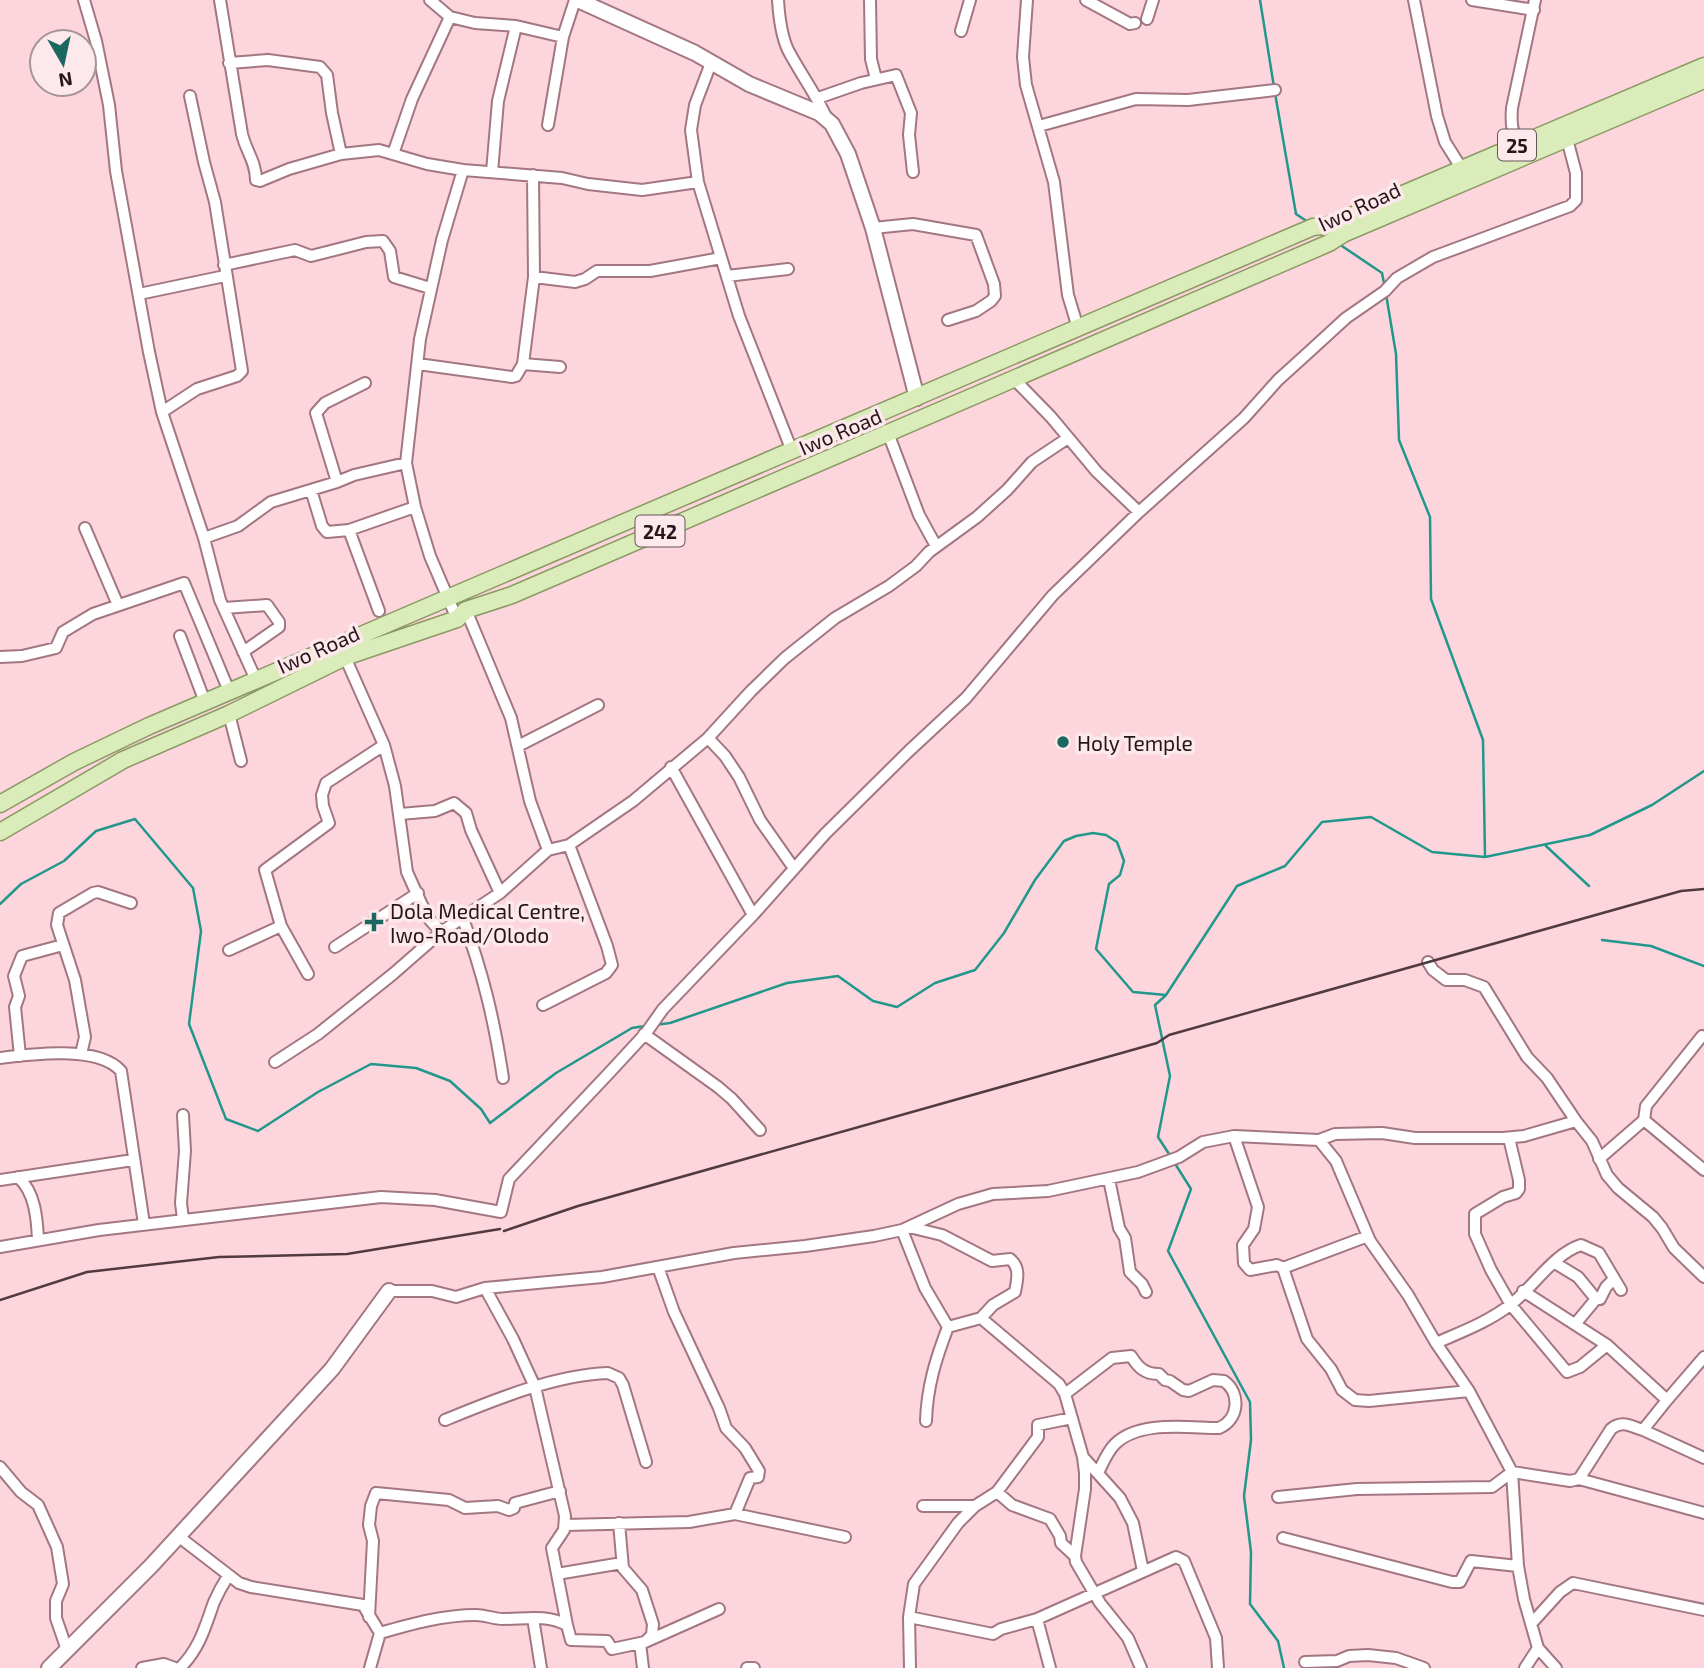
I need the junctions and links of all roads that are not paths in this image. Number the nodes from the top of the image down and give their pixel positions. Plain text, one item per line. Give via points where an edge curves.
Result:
1 (84, 0) edge
2 (220, 0) edge
3 (430, 0) edge
4 (576, 0) edge
5 (778, 0) edge
6 (870, 0) edge
7 (970, 0) edge
8 (1027, 0) edge
9 (1086, 0) edge
10 (1153, 0) edge
11 (1414, 0) edge
12 (1472, 0) edge
13 (1535, 5) edge
14 (450, 17) junction
15 (1147, 19) dead end
16 (1135, 23) dead end
17 (516, 26) junction
18 (961, 31) dead end
19 (563, 37) junction
20 (711, 62) junction
21 (229, 63) junction
22 (1704, 66) edge
23 (876, 79) junction
24 (1704, 80) edge
25 (1275, 90) dead end
26 (190, 96) dead end
27 (818, 98) junction
28 (828, 120) junction
29 (548, 125) dead end
30 (1039, 126) junction
31 (1567, 139) junction
32 (1520, 144) junction
33 (341, 154) junction
34 (394, 154) junction
35 (1462, 169) junction
36 (463, 170) junction
37 (492, 172) junction
38 (913, 172) dead end
39 (533, 175) junction
40 (698, 182) junction
41 (873, 228) junction
42 (1329, 232) junction
43 (721, 258) junction
44 (788, 268) dead end
45 (225, 271) junction
46 (727, 276) junction
47 (534, 277) junction
48 (430, 288) junction
49 (139, 294) junction
50 (948, 320) dead end
51 (1079, 328) junction
52 (418, 364) junction
53 (523, 364) junction
54 (561, 367) dead end
55 (1014, 379) junction
56 (365, 383) dead end
57 (917, 398) junction
58 (162, 412) junction
59 (888, 433) junction
60 (1068, 438) junction
61 (792, 451) junction
62 (406, 463) junction
63 (337, 482) junction
64 (311, 490) junction
65 (415, 507) junction
66 (1139, 512) junction
67 (85, 528) dead end
68 (349, 530) junction
69 (204, 538) junction
70 (936, 546) junction
71 (449, 599) junction
72 (118, 605) junction
73 (224, 608) junction
74 (379, 611) dead end
75 (462, 614) junction
76 (180, 636) dead end
77 (243, 652) junction
78 (0, 657) edge
79 (345, 657) junction
80 (256, 680) junction
81 (229, 691) junction
82 (205, 702) junction
83 (598, 705) dead end
84 (229, 714) junction
85 (708, 738) junction
86 (384, 746) junction
87 (518, 746) junction
88 (242, 761) dead end
89 (671, 767) junction
90 (0, 804) edge
91 (400, 814) junction
92 (0, 832) edge
93 (569, 845) junction
94 (548, 850) junction
95 (793, 867) junction
96 (418, 893) junction
97 (500, 893) junction
98 (131, 903) dead end
99 (753, 915) junction
100 (462, 916) junction
101 (281, 926) junction
102 (440, 932) junction
103 (63, 945) junction
104 (335, 947) dead end
105 (229, 950) dead end
106 (1428, 962) dead end
107 (308, 974) dead end
108 (542, 1005) dead end
109 (645, 1033) junction
110 (1702, 1036) edge
111 (81, 1054) junction
112 (20, 1056) junction
113 (0, 1058) edge
114 (275, 1062) dead end
115 (503, 1078) dead end
116 (183, 1115) dead end
117 (1644, 1120) junction
118 (1576, 1121) junction
119 (760, 1130) dead end
120 (1234, 1136) junction
121 (1509, 1138) junction
122 (1319, 1140) junction
123 (1599, 1158) junction
124 (133, 1160) junction
125 (1704, 1170) edge
126 (18, 1177) junction
127 (1109, 1179) junction
128 (0, 1180) edge
129 (183, 1219) junction
130 (144, 1224) junction
131 (906, 1229) junction
132 (1368, 1236) junction
133 (38, 1239) junction
134 (0, 1247) edge
135 (1555, 1263) junction
136 (658, 1267) junction
137 (1283, 1268) junction
138 (1704, 1277) edge
139 (1614, 1279) junction
140 (485, 1288) junction
141 (1621, 1290) dead end
142 (389, 1291) joint
143 (1523, 1291) junction
144 (1146, 1292) dead end
145 (1596, 1299) junction
146 (1511, 1305) junction
147 (981, 1318) junction
148 (1576, 1323) junction
149 (948, 1327) junction
150 (1436, 1343) junction
151 (1607, 1345) junction
152 (1704, 1357) edge
153 (535, 1387) junction
154 (1469, 1391) junction
155 (1065, 1394) junction
156 (1667, 1400) junction
157 (1072, 1418) junction
158 (445, 1420) dead end
159 (926, 1421) dead end
160 (1643, 1430) junction
161 (1107, 1455) junction
162 (1083, 1457) junction
163 (1704, 1458) edge
164 (646, 1462) dead end
165 (0, 1467) edge
166 (1512, 1472) junction
167 (1098, 1473) junction
168 (1579, 1479) junction
169 (560, 1491) junction
170 (997, 1492) junction
171 (1278, 1497) dead end
172 (923, 1506) dead end
173 (975, 1506) junction
174 (1704, 1513) edge
175 (735, 1514) junction
176 (619, 1522) junction
177 (565, 1525) junction
178 (178, 1536) junction
179 (845, 1536) dead end
180 (1283, 1538) dead end
181 (1061, 1543) junction
182 (1077, 1543) junction
183 (1075, 1556) junction
184 (622, 1563) junction
185 (1518, 1566) junction
186 (1143, 1571) junction
187 (557, 1574) junction
188 (228, 1576) junction
189 (1093, 1592) junction
190 (719, 1609) dead end
191 (564, 1610) junction
192 (1704, 1610) edge
193 (369, 1616) junction
194 (909, 1617) junction
195 (533, 1618) junction
196 (555, 1619) junction
197 (925, 1619) junction
198 (1037, 1619) junction
199 (1531, 1624) junction
200 (566, 1625) junction
201 (380, 1633) junction
202 (909, 1634) junction
203 (642, 1643) junction
204 (1538, 1648) junction
205 (59, 1661) edge
206 (1305, 1662) dead end
207 (142, 1668) edge
208 (178, 1668) edge
209 (370, 1668) edge
210 (541, 1668) edge
211 (643, 1668) edge
212 (747, 1668) edge
213 (754, 1668) edge
214 (911, 1668) edge
215 (1050, 1668) edge
216 (1141, 1668) edge
217 (1219, 1668) edge
218 (1424, 1668) edge
219 (1525, 1668) edge
220 (1556, 1668) edge

1 - 49 street via 109,105
2 - 21 street
3 - 14 street
4 - 19 street
4 - 20 street
5 - 27 street via 787,47
6 - 23 street
7 - 18 street
8 - 30 street via 1023,57
9 - 16 street
10 - 15 street
11 - 35 street via 1437,116
12 - 13 street
13 - 32 street via 1512,108 1513,135
14 - 17 street
14 - 34 street via 412,99
17 - 19 street
17 - 37 street via 498,101
19 - 29 street
20 - 28 street
20 - 40 street via 695,104 691,131
21 - 33 street via 268,60 320,67 327,75
21 - 33 street via 245,148 252,156 256,180
22 - 32 main road, Iwo Road / 25
23 - 27 street
23 - 38 street via 896,75 905,94 911,113
24 - 31 main road, Iwo Road / 242
25 - 30 street via 1188,100 1136,99
26 - 45 street via 215,202
27 - 28 street
28 - 41 street via 848,154
30 - 51 street via 1054,182 1068,295
31 - 42 main road, Iwo Road / 242
31 - 66 street via 1576,173 1576,200 1570,206 1433,257 1398,278 1346,318
32 - 35 main road, Iwo Road / 25
33 - 34 street via 379,150
34 - 36 street
35 - 42 main road, Iwo Road / 25
36 - 37 street
36 - 48 street
37 - 39 street
39 - 40 street via 642,190
39 - 47 street
40 - 43 street
41 - 50 street via 914,224 976,235 995,296 976,310
41 - 57 street
42 - 51 main road, Iwo Road / 25
42 - 55 main road, Iwo Road / 242
43 - 46 street
43 - 47 street via 650,271 597,271 575,282
44 - 46 street
45 - 48 street via 295,250 311,256 383,241 390,251 394,276
45 - 49 street
45 - 58 street via 242,371 197,388
46 - 61 street
47 - 53 street
48 - 52 street
49 - 58 street
51 - 57 main road, Iwo Road / 25
52 - 53 street via 512,377
52 - 62 street
53 - 54 street
55 - 59 main road, Iwo Road / 242
55 - 60 street
56 - 63 street via 325,403 316,413
57 - 61 main road, Iwo Road / 25
58 - 69 street
59 - 70 street via 919,515
59 - 75 main road, Iwo Road / 242
60 - 66 street
60 - 70 street via 1032,462 977,517
61 - 71 main road, Iwo Road / 25
62 - 63 street
62 - 65 street
63 - 64 street
64 - 68 street via 325,531
64 - 69 street via 271,502 238,526
65 - 68 street
65 - 71 street
66 - 95 street via 1052,595 967,698
67 - 72 street
68 - 74 street
69 - 73 street
70 - 85 street via 916,566 835,618 785,658
71 - 75 street
71 - 80 main road, Iwo Road / 25
72 - 78 street via 73,624 63,632 57,649
72 - 81 street via 184,583
73 - 77 street
73 - 77 street via 267,606 278,622 279,627
75 - 79 main road, Iwo Road / 242
75 - 87 street via 511,718
76 - 82 street
77 - 80 street
79 - 84 main road, Iwo Road / 242
79 - 86 street
80 - 81 main road, Iwo Road / 25
81 - 82 main road, Iwo Road / 25
82 - 90 main road, Iwo Road / 25 via 74,762
83 - 87 street
84 - 88 street
84 - 92 main road, Iwo Road / 242 via 123,760
85 - 89 street
85 - 95 street via 732,767 760,820
86 - 91 street
86 - 101 street via 327,783 322,795 329,824 265,870
87 - 94 street via 530,801
89 - 93 street via 633,801
89 - 99 street
91 - 96 street via 407,872
91 - 97 street via 435,811 454,803 466,813
93 - 94 street
93 - 108 street via 612,965 606,973
94 - 97 street
95 - 99 street
96 - 102 street
96 - 104 street
97 - 100 street
98 - 103 street via 99,892 76,902 58,918
99 - 109 street
100 - 102 street
100 - 115 street via 493,1014
101 - 105 street
101 - 107 street
102 - 114 street via 393,975
103 - 111 street via 75,980 85,1037
103 - 112 street via 22,956 14,976
106 - 118 street via 1446,981 1484,987 1527,1057
109 - 119 street via 725,1093
109 - 129 street via 509,1179 501,1212 435,1200 382,1197
110 - 117 street via 1646,1106
111 - 112 street
111 - 124 street via 121,1071
112 - 113 street
116 - 129 street
117 - 123 street
117 - 125 street
118 - 121 street
118 - 123 street
120 - 122 street
120 - 127 street via 1203,1142 1173,1159
120 - 137 street via 1258,1208 1254,1229 1243,1245 1244,1263 1250,1270
121 - 122 street via 1347,1133
121 - 146 street via 1519,1189 1475,1214 1474,1228
122 - 132 street via 1336,1161
123 - 138 street via 1618,1188 1653,1217 1674,1248
124 - 126 street
124 - 130 street
126 - 128 street
126 - 133 street via 25,1183 36,1213
127 - 131 street via 1048,1191 993,1194 958,1204
127 - 144 street via 1130,1272
129 - 130 street
130 - 133 street
131 - 136 street
131 - 147 street via 942,1235 992,1261 1010,1259 1014,1263 1015,1292
131 - 149 street via 925,1288
132 - 137 street
132 - 150 street
133 - 134 street
135 - 139 street via 1581,1245 1598,1253
135 - 143 street
135 - 145 street via 1578,1277
136 - 140 street
136 - 175 street via 721,1419 759,1471 758,1477 750,1478
137 - 154 street via 1307,1339 1348,1396 1369,1401
139 - 141 street
139 - 145 street
140 - 142 street via 456,1297 432,1291
140 - 153 street
142 - 178 street via 332,1369
143 - 146 street
143 - 148 street
145 - 148 street
146 - 150 street
146 - 151 street via 1567,1372
147 - 149 street
147 - 155 street
148 - 151 street
149 - 159 street via 936,1358
150 - 154 street
151 - 156 street
152 - 156 street
153 - 158 street
153 - 164 street via 600,1373 619,1378
153 - 169 street
154 - 166 street
155 - 157 street
155 - 161 street via 1112,1358 1127,1356 1146,1374 1159,1374 1183,1390 1213,1380 1224,1381 1236,1394 1234,1411 1224,1425 1138,1432 1117,1442
156 - 160 street
157 - 162 street
157 - 170 street via 1038,1425 1038,1437
160 - 163 street
160 - 168 street via 1617,1424
161 - 162 street
161 - 167 street
162 - 167 street
162 - 182 street via 1085,1489
165 - 205 street via 38,1505 57,1547 62,1584 56,1601
166 - 168 street
166 - 171 street via 1492,1487 1357,1489
166 - 185 street
167 - 186 street via 1121,1498 1133,1523
168 - 174 street
169 - 177 street
169 - 193 street via 515,1503 509,1510 465,1508 449,1500 376,1493 369,1525 373,1541
170 - 173 street
170 - 181 street via 1012,1505 1050,1519
172 - 173 street
173 - 194 street via 914,1584
175 - 176 street via 689,1522
175 - 179 street
176 - 177 street
176 - 184 street
177 - 187 street via 552,1548
178 - 188 street
178 - 205 street
180 - 185 street via 1452,1582 1460,1582 1471,1561
181 - 182 street
181 - 183 street
182 - 183 street
183 - 189 street
184 - 187 street
184 - 203 street via 642,1590 653,1623 652,1635
185 - 199 street
186 - 189 street
186 - 217 street via 1176,1557 1184,1561 1214,1631
187 - 191 street
188 - 193 street via 251,1587 363,1605
188 - 208 street via 205,1633 192,1656
189 - 198 street
189 - 216 street via 1128,1638
190 - 203 street
191 - 196 street
191 - 200 street
192 - 199 street via 1573,1583
193 - 201 street
194 - 197 street
194 - 202 street
195 - 196 street
195 - 201 street via 458,1616
195 - 210 street
196 - 200 street
197 - 198 street via 993,1634
197 - 202 street
198 - 215 street
199 - 204 street
200 - 203 street via 571,1640 607,1641 612,1649
201 - 209 street
202 - 214 street
203 - 211 street
204 - 219 street
204 - 220 street
206 - 218 street via 1368,1656 1396,1658
207 - 208 street via 164,1664
212 - 213 street

